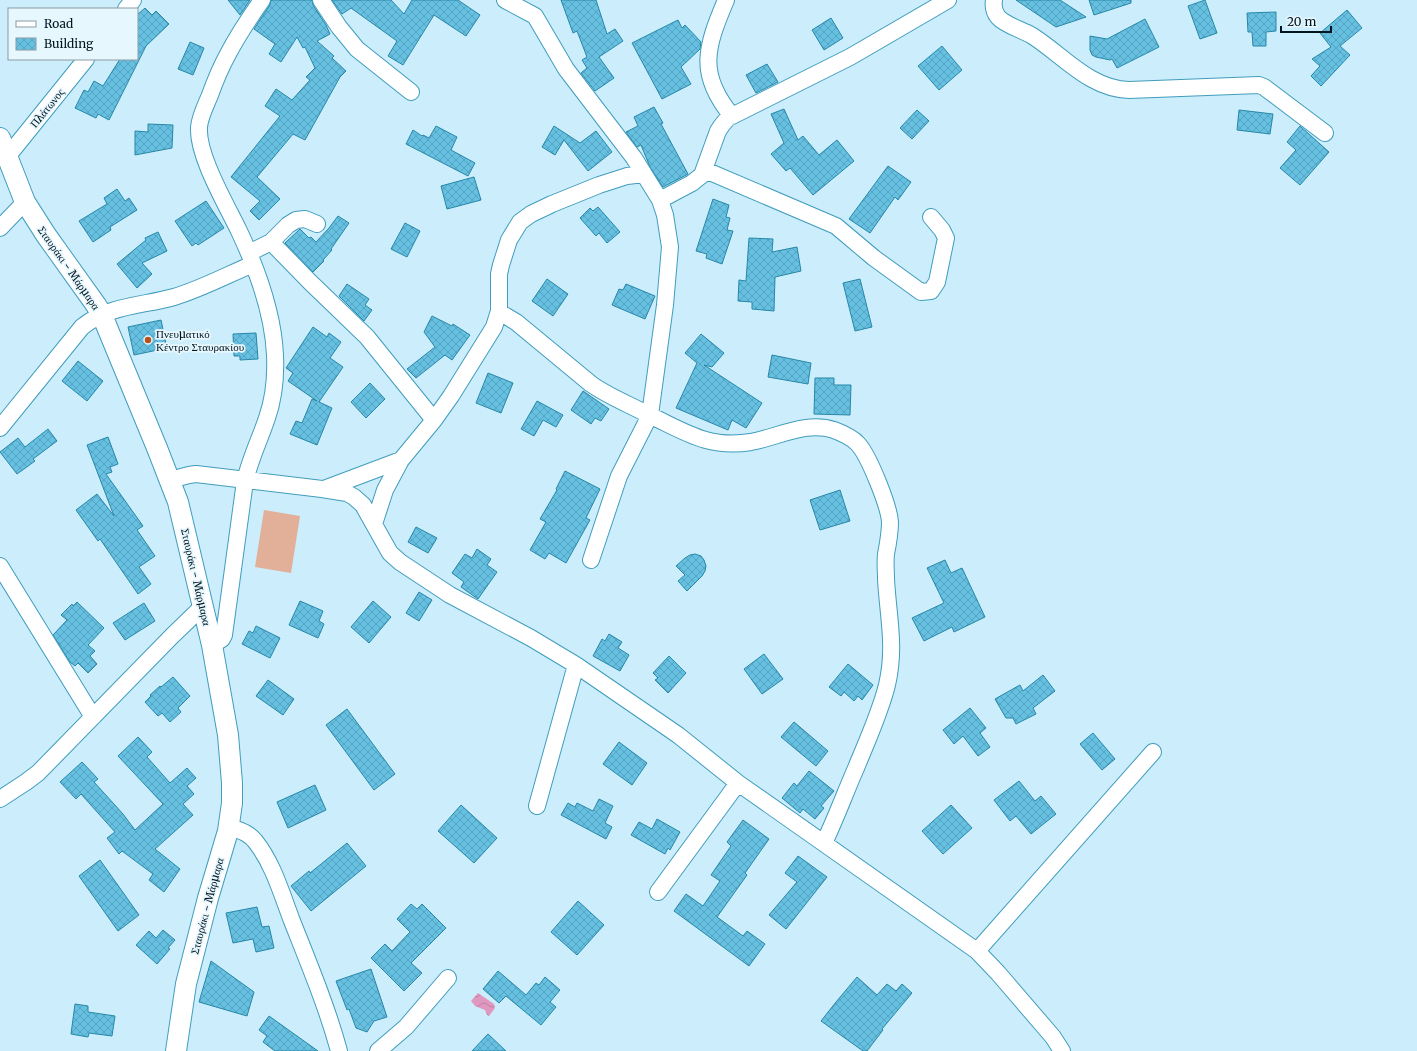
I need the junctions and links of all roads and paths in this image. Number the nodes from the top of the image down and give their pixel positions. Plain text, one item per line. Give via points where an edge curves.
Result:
1 (133, 0) edge
2 (262, 0) edge
3 (321, 0) edge
4 (505, 0) edge
5 (726, 0) edge
6 (948, 0) edge
7 (994, 0) edge
8 (127, 8) edge
9 (85, 60) edge
10 (411, 92) dead end
11 (732, 116) junction
12 (1325, 133) dead end
13 (0, 138) edge
14 (7, 157) junction
15 (705, 170) junction
16 (644, 174) junction
17 (660, 200) junction
18 (25, 202) junction
19 (931, 217) dead end
20 (317, 224) dead end
21 (0, 228) edge
22 (271, 242) junction
23 (251, 259) junction
24 (102, 315) junction
25 (498, 315) junction
26 (650, 415) junction
27 (434, 420) junction
28 (0, 428) edge
29 (401, 460) junction
30 (170, 480) junction
31 (245, 481) junction
32 (322, 489) junction
33 (374, 524) junction
34 (591, 560) dead end
35 (0, 566) edge
36 (202, 607) junction
37 (212, 645) junction
38 (576, 665) junction
39 (93, 717) junction
40 (1153, 752) dead end
41 (738, 783) junction
42 (0, 798) edge
43 (537, 806) dead end
44 (228, 826) junction
45 (824, 843) junction
46 (658, 892) dead end
47 (976, 951) junction
48 (448, 978) dead end
49 (176, 1051) edge
50 (339, 1051) edge
51 (378, 1051) edge
52 (1062, 1051) edge

1 - 8 street
2 - 23 street via 228,54 199,125 204,154
3 - 10 street via 357,49
4 - 16 street via 535,16 566,69
5 - 11 street via 714,34 708,70 713,87
6 - 11 street via 850,57
7 - 12 street via 994,11 1000,19 1041,42 1082,72 1111,88 1129,90 1259,85
9 - 14 street, Πλάτωνος
11 - 15 street via 722,125
13 - 14 street, Σταυράκι - Μάρμαρα
14 - 18 street, Σταυράκι - Μάρμαρα
15 - 17 street via 699,179
15 - 19 street via 836,226 874,258 922,292 931,291 937,282 946,238
16 - 17 street
16 - 25 street via 599,185 552,204 520,222 509,240 501,265
17 - 26 street via 670,247
18 - 21 street
18 - 24 street, Σταυράκι - Μάρμαρα
20 - 22 street via 305,219 296,220
22 - 23 street
22 - 27 street via 366,337
23 - 24 street via 175,296 131,305
23 - 31 street via 269,314 275,354 275,377 267,418
24 - 28 street via 82,327
24 - 30 street, Σταυράκι - Μάρμαρα
25 - 26 street via 516,322 596,388
25 - 27 street via 487,338
26 - 34 street via 619,476
26 - 45 street via 700,439 726,444 809,428 823,427 834,430 848,436 859,445 881,491 890,520 886,563 892,636 890,671 879,712
27 - 29 street
29 - 32 street
29 - 33 street via 385,490
30 - 31 street via 196,474
30 - 36 street, Σταυράκι - Μάρμαρα via 188,541
31 - 32 street
31 - 37 street via 224,635
32 - 33 street via 354,496 363,505
33 - 38 street via 390,553 400,562 450,595
35 - 39 street
36 - 37 street, Σταυράκι - Μάρμαρα
36 - 39 street
37 - 44 street, Σταυράκι - Μάρμαρα via 231,761 232,802
38 - 41 street via 678,736
38 - 43 street
39 - 42 street via 38,772
40 - 47 street
41 - 45 street
41 - 46 street
44 - 49 street, Σταυράκι - Μάρμαρα via 186,984
44 - 50 street via 253,839 268,862 315,981
45 - 47 street
47 - 52 street via 998,973
48 - 51 street via 406,1027

